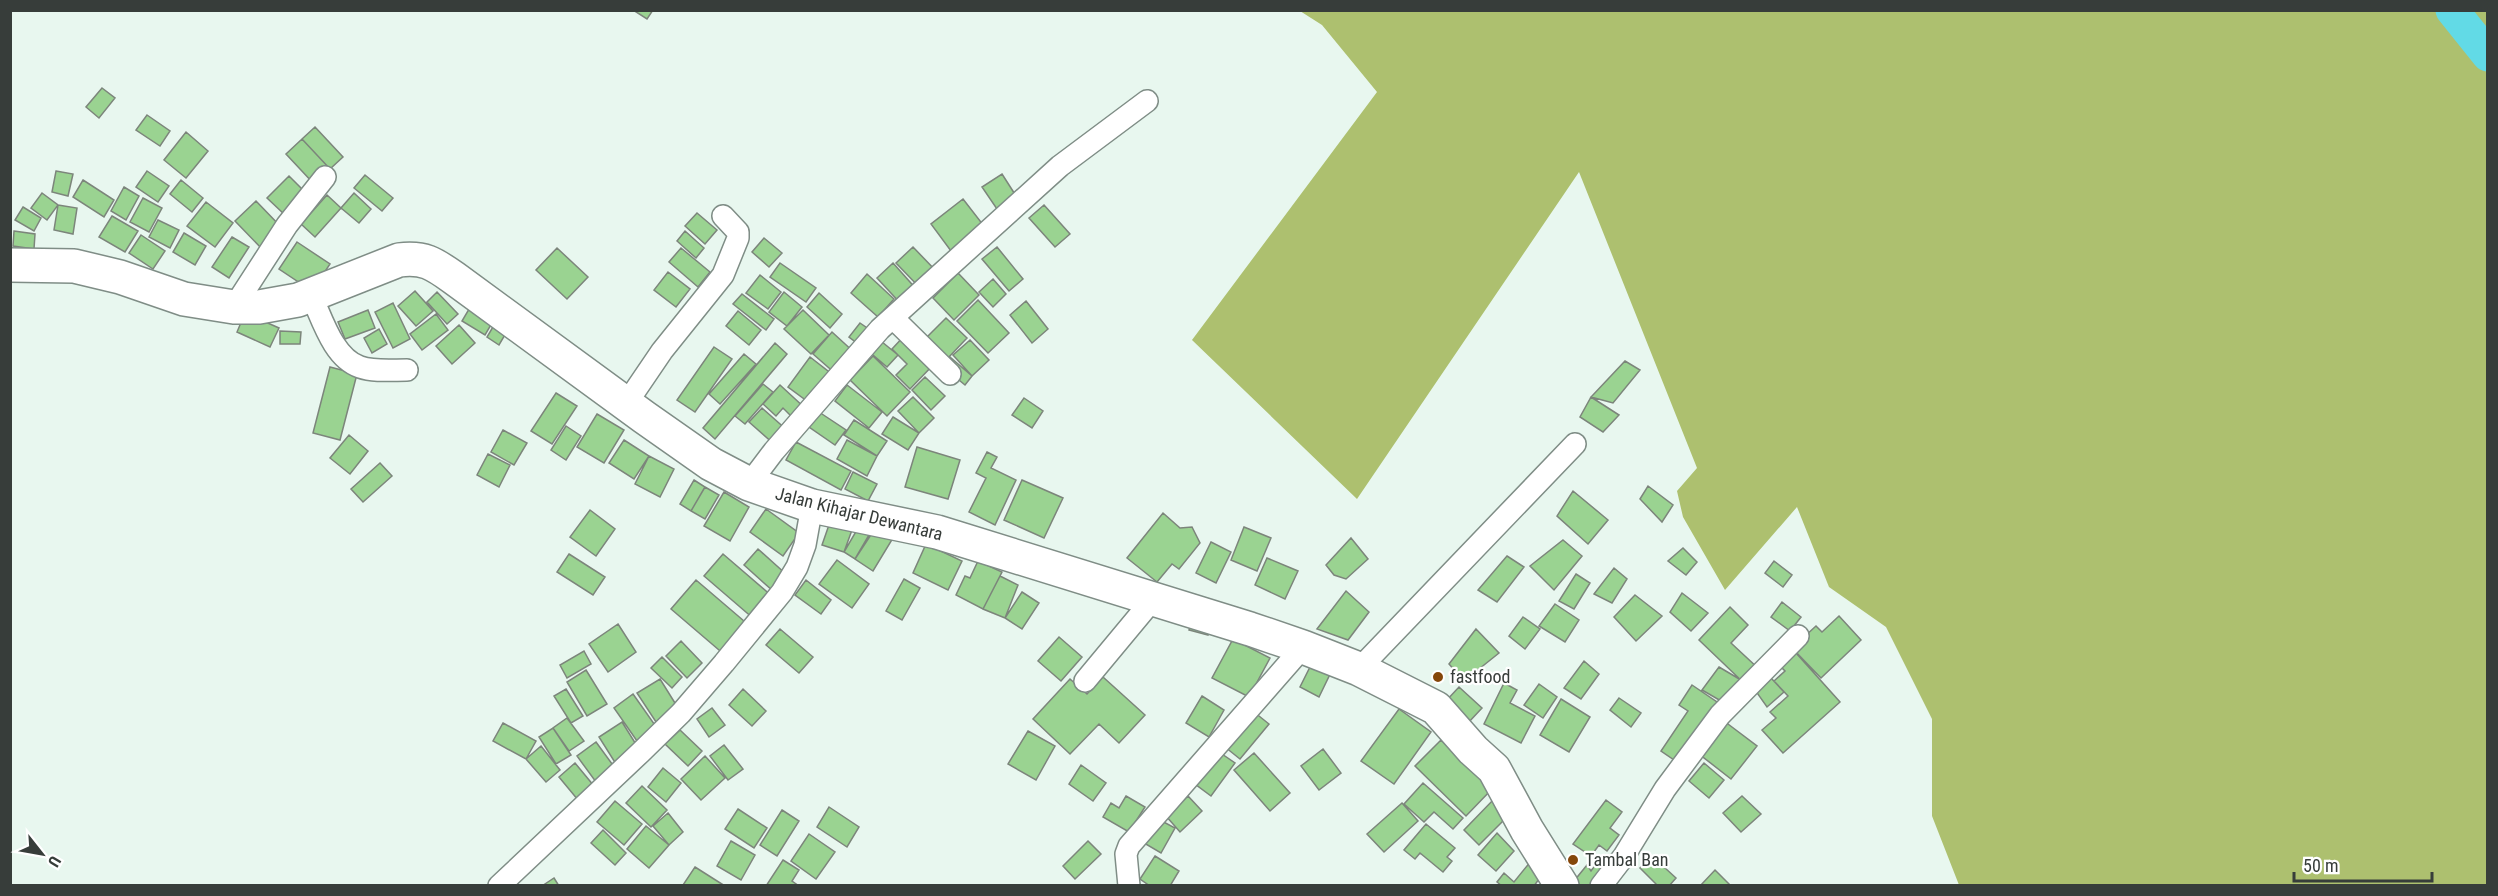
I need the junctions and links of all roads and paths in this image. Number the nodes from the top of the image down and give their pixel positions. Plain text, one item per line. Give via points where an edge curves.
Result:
1 (1147, 101) dead end
2 (325, 177) dead end
3 (723, 216) dead end
4 (10, 265) edge
5 (311, 295) junction
6 (234, 307) junction
7 (892, 318) junction
8 (407, 370) dead end
9 (950, 374) dead end
10 (626, 404) junction
11 (1575, 444) dead end
12 (749, 484) junction
13 (812, 506) junction
14 (1154, 598) junction
15 (1798, 636) dead end
16 (1303, 647) junction
17 (1359, 669) junction
18 (1085, 681) dead end
19 (499, 885) edge
20 (1130, 885) edge
21 (1562, 885) edge
22 (1601, 885) edge

1 - 7 street via 1060,166
2 - 6 street via 287,225
3 - 10 street via 738,232 723,274
4 - 6 main road, Jalan Kihajar Dewantara via 82,268 184,299
5 - 6 main road, Jalan Kihajar Dewantara via 280,305
5 - 8 street via 329,334 350,362 369,369
5 - 10 main road, Jalan Kihajar Dewantara via 399,260 426,260
7 - 9 street
7 - 12 street via 867,342
10 - 12 main road, Jalan Kihajar Dewantara via 711,464
11 - 17 street
12 - 13 main road, Jalan Kihajar Dewantara
13 - 14 main road, Jalan Kihajar Dewantara via 937,532
13 - 19 street via 806,545 797,567 782,592 724,663 681,713
14 - 16 main road, Jalan Kihajar Dewantara
14 - 18 street
15 - 22 street via 1720,715
16 - 17 main road, Jalan Kihajar Dewantara
16 - 20 street via 1129,846 1126,854
17 - 21 main road, Jalan Kihajar Dewantara via 1436,708 1494,769

